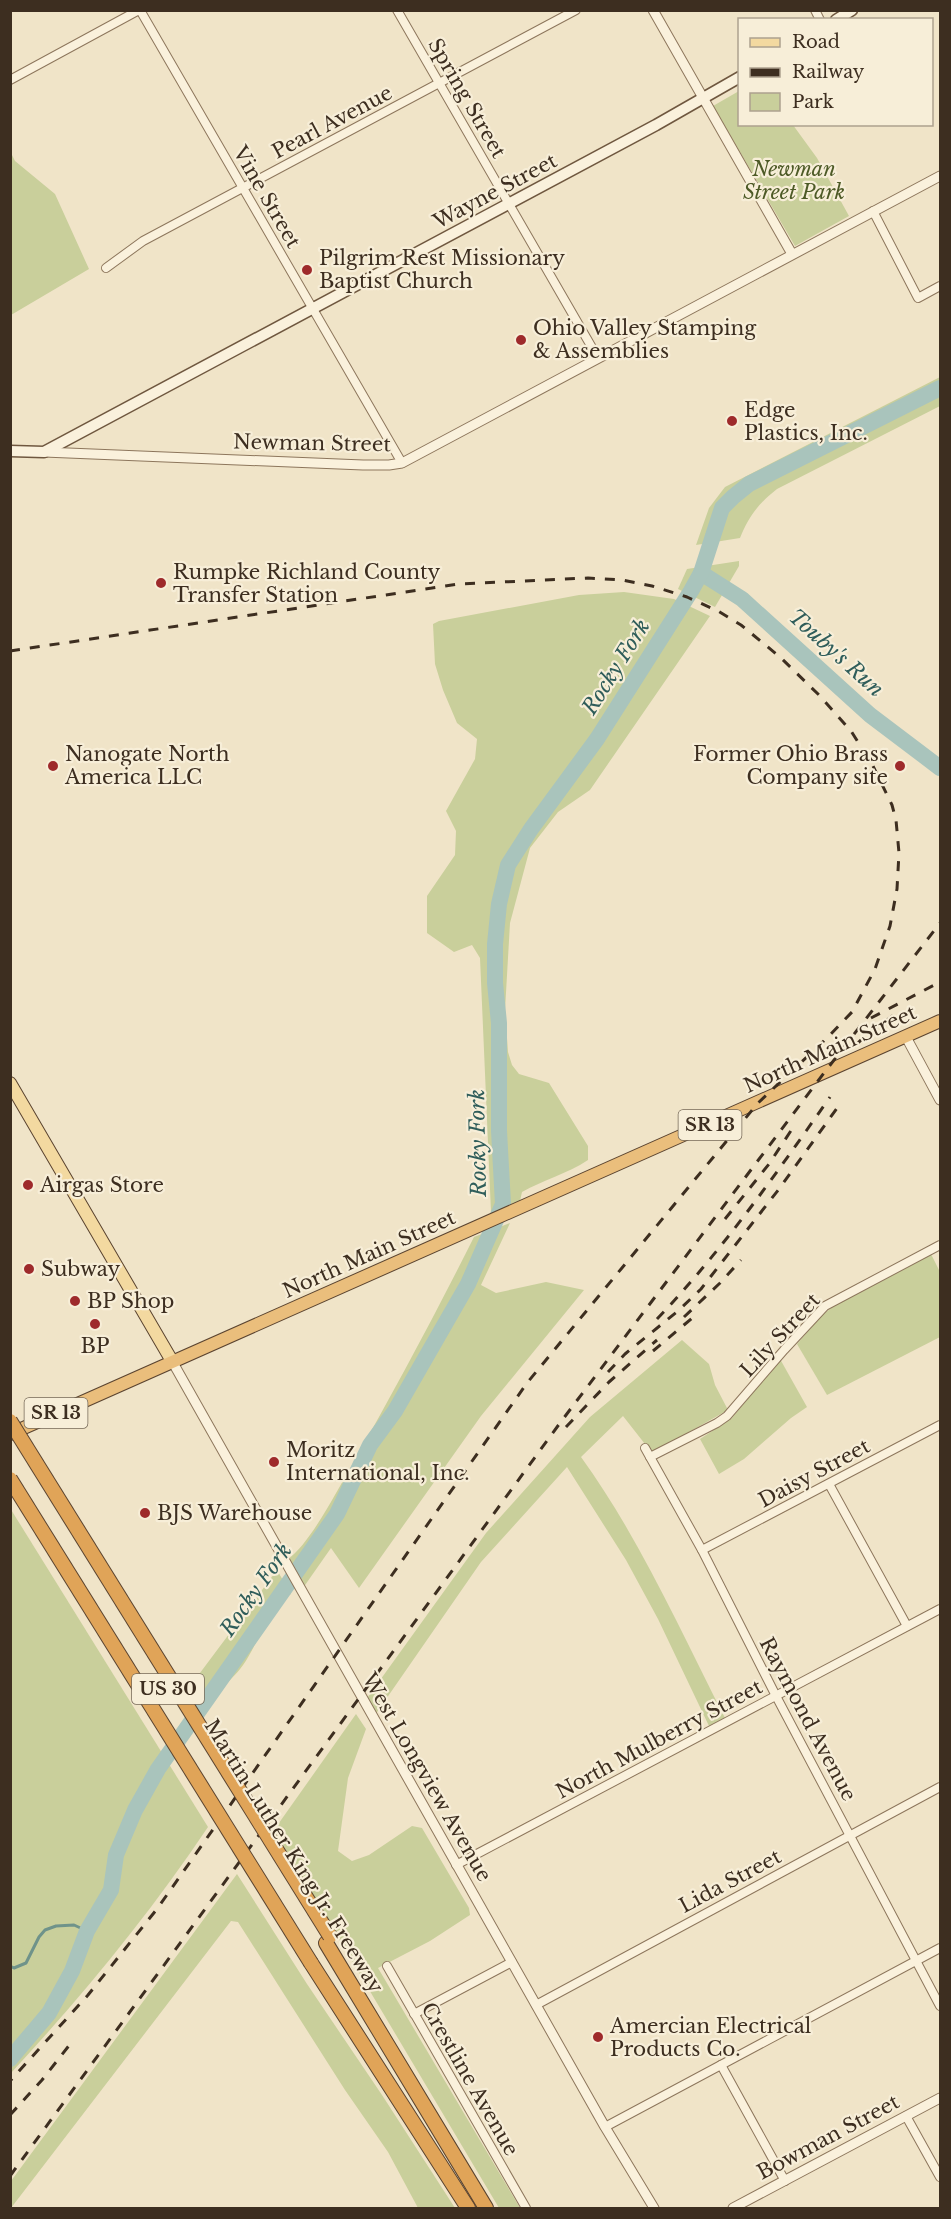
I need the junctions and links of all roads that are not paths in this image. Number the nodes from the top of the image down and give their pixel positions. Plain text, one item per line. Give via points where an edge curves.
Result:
1 (140, 10) edge
2 (397, 10) edge
3 (576, 10) edge
4 (653, 10) edge
5 (852, 10) edge
6 (839, 18) edge
7 (738, 78) edge
8 (10, 80) edge
9 (440, 84) junction
10 (703, 100) junction
11 (940, 176) edge
12 (242, 188) junction
13 (509, 204) junction
14 (873, 211) junction
15 (792, 254) junction
16 (106, 267) dead end
17 (940, 286) edge
18 (312, 309) junction
19 (598, 358) junction
20 (10, 451) edge
21 (44, 452) junction
22 (402, 463) junction
23 (940, 1021) edge
24 (906, 1036) junction
25 (10, 1083) edge
26 (940, 1100) edge
27 (940, 1245) edge
28 (172, 1361) junction
29 (10, 1421) edge
30 (940, 1425) edge
31 (10, 1434) edge
32 (645, 1448) dead end
33 (650, 1457) junction
34 (10, 1479) edge
35 (829, 1484) junction
36 (10, 1493) edge
37 (702, 1550) junction
38 (940, 1609) edge
39 (907, 1626) junction
40 (776, 1696) junction
41 (940, 1787) edge
42 (850, 1836) junction
43 (456, 1864) junction
44 (328, 1940) junction
45 (940, 1948) edge
46 (916, 1961) junction
47 (512, 1962) junction
48 (309, 1966) junction
49 (387, 1966) dead end
50 (536, 2005) junction
51 (940, 2006) edge
52 (414, 2014) junction
53 (721, 2065) junction
54 (940, 2098) edge
55 (906, 2116) junction
56 (605, 2127) junction
57 (940, 2177) edge
58 (785, 2181) junction
59 (468, 2208) edge
60 (486, 2208) edge
61 (526, 2208) edge
62 (654, 2208) edge
63 (733, 2208) edge

1 - 8 street
1 - 12 street, Vine Street
2 - 9 street, Spring Street
3 - 9 street, Pearl Avenue
4 - 10 street
5 - 6 main road
7 - 10 main road, Wayne Street
9 - 12 street, Pearl Avenue
9 - 13 street, Spring Street
10 - 13 main road, Wayne Street
10 - 15 street
11 - 14 street, Newman Street
12 - 16 street, Pearl Avenue via 143,241
12 - 18 street, Vine Street
13 - 18 main road, Wayne Street
13 - 19 street, Spring Street
14 - 15 street, Newman Street
14 - 17 street via 918,298
15 - 19 street, Newman Street
18 - 21 main road, Wayne Street
18 - 22 street, Vine Street
19 - 22 street, Newman Street
20 - 21 main road
21 - 22 street, Newman Street
23 - 24 highway, North Main Street / SR 13
24 - 26 street
24 - 28 highway, North Main Street / SR 13
25 - 28 main road
27 - 33 street, Lily Street via 825,1306 728,1416
28 - 31 highway, North Main Street / SR 13
28 - 43 street, West Longview Avenue
29 - 44 highway, bridge
30 - 35 street, Daisy Street
31 - 44 highway, Martin Luther King Jr. Freeway / US 30
32 - 33 street, Raymond Avenue
33 - 37 street, Raymond Avenue
34 - 48 highway, US 30, bridge
35 - 37 street, Daisy Street
35 - 39 street
36 - 48 highway
37 - 40 street, Raymond Avenue
38 - 39 street, North Mulberry Street
39 - 40 street, North Mulberry Street
40 - 42 street, Raymond Avenue
40 - 43 street, North Mulberry Street
41 - 42 street, Lida Street
42 - 46 street, Raymond Avenue
42 - 50 street, Lida Street
43 - 47 street, West Longview Avenue
44 - 60 highway, Martin Luther King Jr. Freeway / US 30 via 351,1985
45 - 46 street
46 - 51 street, Raymond Avenue
46 - 53 street
47 - 50 street, West Longview Avenue
47 - 52 street
48 - 59 highway, US 30
49 - 52 street, Crestline Avenue
50 - 56 street, West Longview Avenue
52 - 61 street, Crestline Avenue
53 - 56 street
53 - 58 street
54 - 55 street, Bowman Street
55 - 57 street
55 - 58 street, Bowman Street
56 - 62 street, West Longview Avenue
58 - 63 street, Bowman Street

